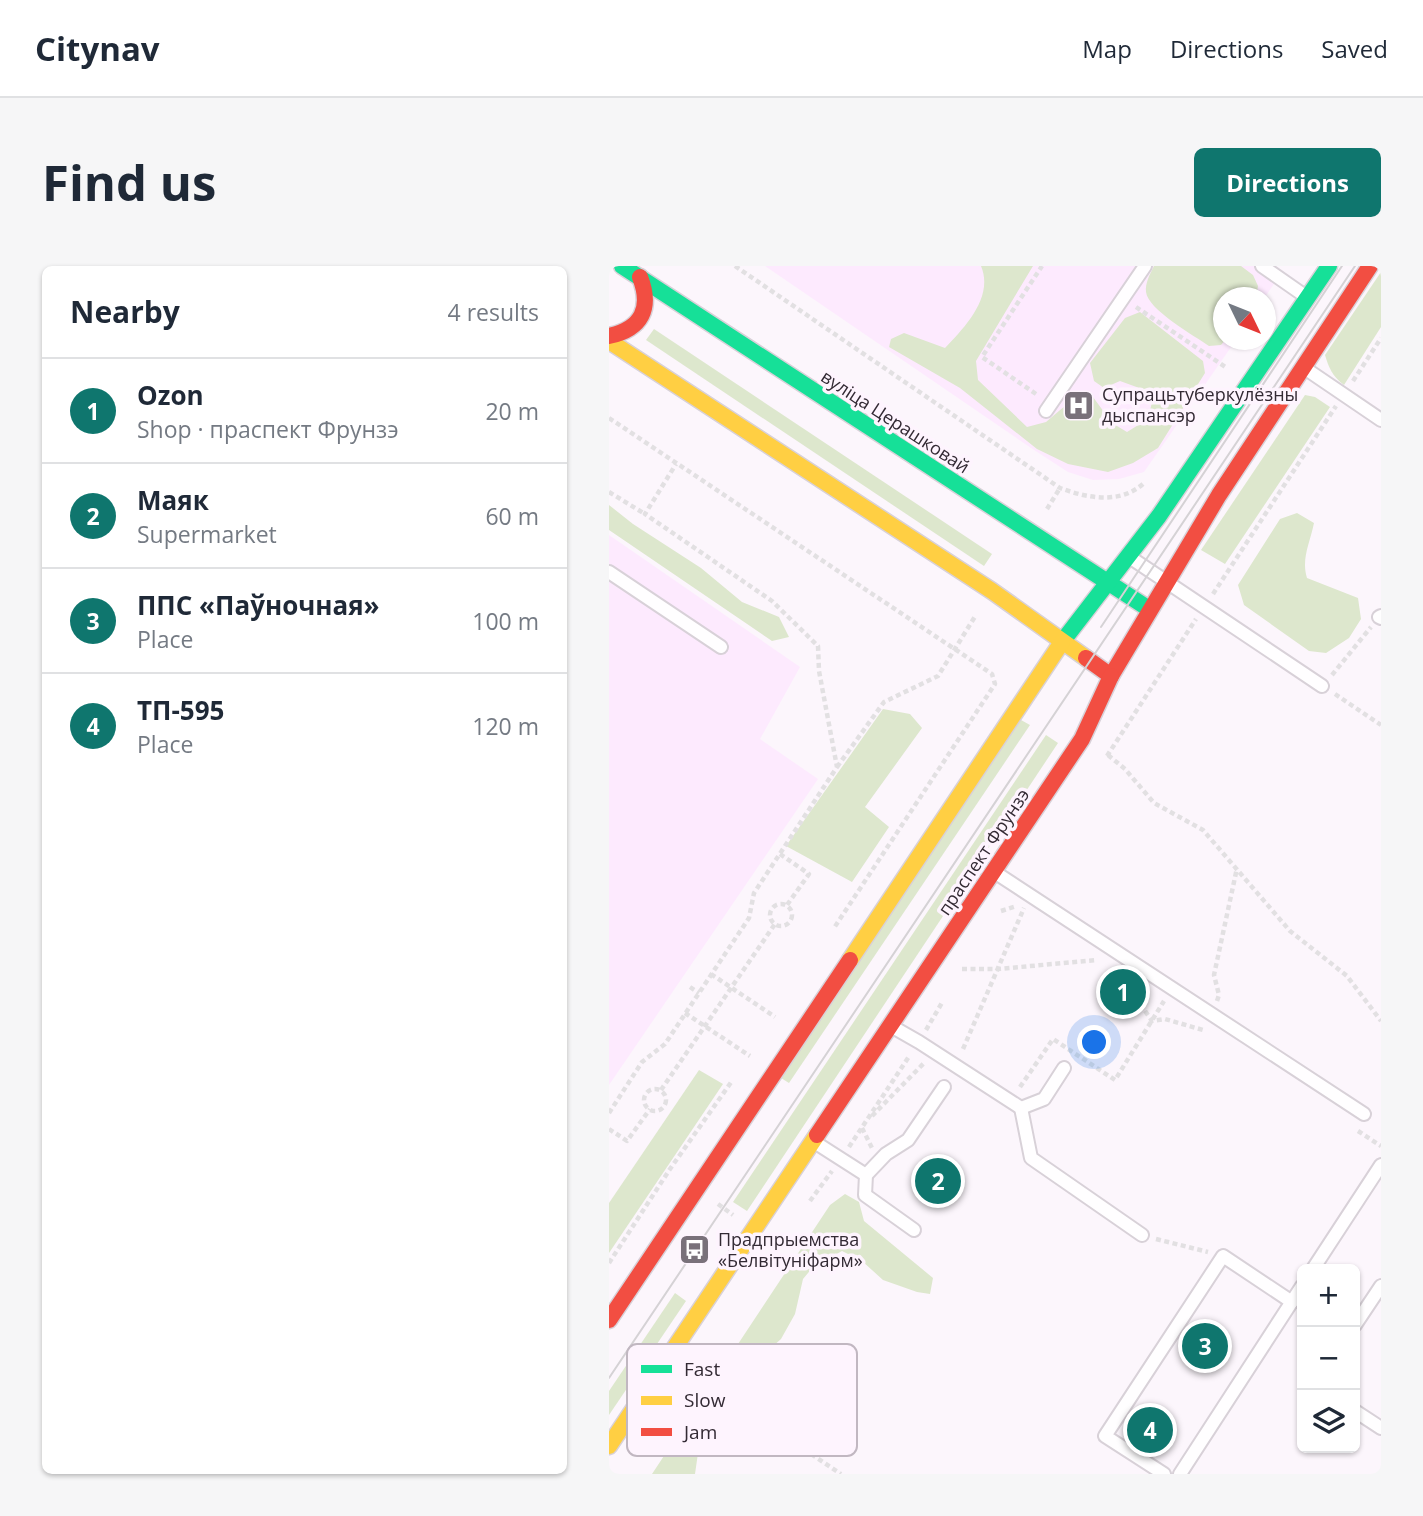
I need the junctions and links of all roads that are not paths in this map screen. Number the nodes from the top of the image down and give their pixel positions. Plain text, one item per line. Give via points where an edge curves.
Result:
1 (1145, 266) edge
2 (1262, 266) edge
3 (1329, 266) edge
4 (1370, 266) edge
5 (624, 267) edge
6 (640, 277) junction
7 (1321, 309) junction
8 (609, 336) edge
9 (609, 341) edge
10 (1289, 357) junction
11 (1046, 411) dead end
12 (1381, 420) edge
13 (1129, 557) junction
14 (609, 572) edge
15 (1109, 581) junction
16 (1166, 581) junction
17 (1149, 609) junction
18 (1062, 642) junction
19 (721, 647) dead end
20 (1111, 676) junction
21 (1322, 686) road end
22 (994, 871) junction
23 (890, 1026) junction
24 (1064, 1069) dead end
25 (943, 1087) dead end
26 (1021, 1108) junction
27 (1364, 1114) dead end
28 (813, 1141) junction
29 (1381, 1165) edge
30 (866, 1175) junction
31 (914, 1230) dead end
32 (1142, 1235) road end
33 (1316, 1264) edge
34 (1381, 1286) edge
35 (1297, 1294) edge
36 (1292, 1302) junction
37 (1360, 1318) edge
38 (609, 1320) edge
39 (677, 1344) edge
40 (1360, 1414) edge
41 (627, 1419) edge
42 (1381, 1428) edge
43 (609, 1446) edge
44 (1164, 1474) edge
45 (1179, 1474) edge

1 - 11 lane
2 - 7 lane
3 - 7 main road, праспект Фрунзэ
4 - 7 main road, праспект Фрунзэ
5 - 6 main road, вуліца Церашковай
6 - 8 main road via 646,297 642,317 628,331
6 - 15 main road, вуліца Церашковай
7 - 10 main road, праспект Фрунзэ
7 - 10 main road, праспект Фрунзэ
9 - 18 main road via 992,591
10 - 12 lane
10 - 13 main road, праспект Фрунзэ
10 - 16 main road, праспект Фрунзэ via 1219,495
13 - 15 main road, праспект Фрунзэ
13 - 16 lane
14 - 19 lane
15 - 17 main road, вуліца Церашковай
15 - 18 main road, праспект Фрунзэ
16 - 17 main road, праспект Фрунзэ
16 - 21 lane
17 - 20 main road, праспект Фрунзэ
18 - 20 main road
18 - 38 main road, праспект Фрунзэ
20 - 22 main road, праспект Фрунзэ via 1082,738
22 - 23 main road, праспект Фрунзэ
22 - 27 lane
23 - 26 lane
23 - 28 main road, праспект Фрунзэ
24 - 26 lane via 1044,1099
25 - 30 lane via 908,1140
26 - 32 lane via 1031,1158
28 - 30 lane
28 - 39 main road, праспект Фрунзэ
29 - 33 lane
30 - 31 lane via 865,1195
34 - 37 lane
35 - 36 lane
36 - 44 lane via 1223,1256 1105,1436
36 - 45 lane
40 - 42 lane
41 - 43 main road, праспект Фрунзэ

